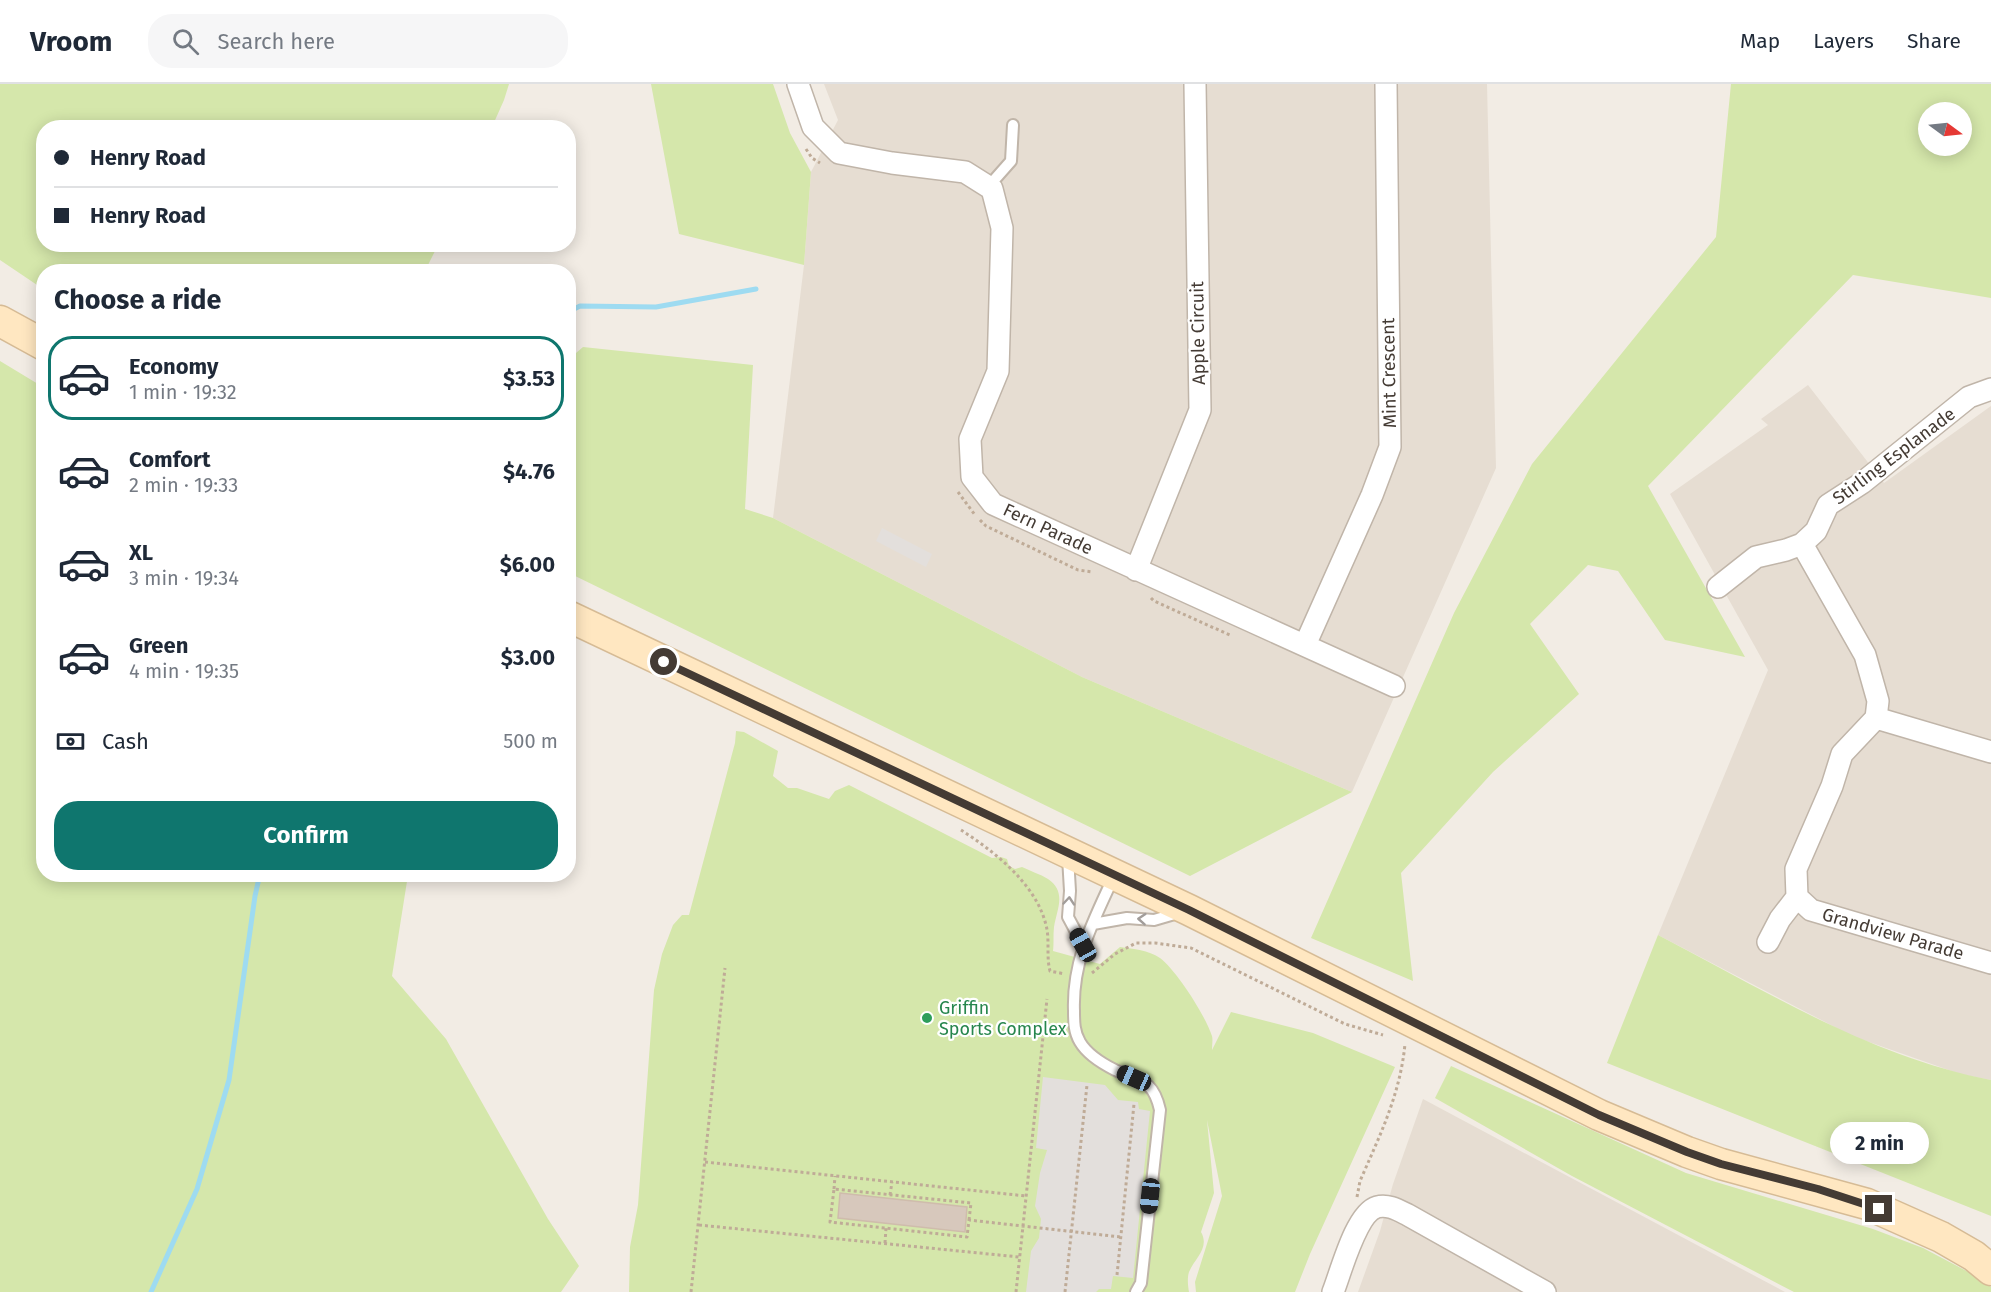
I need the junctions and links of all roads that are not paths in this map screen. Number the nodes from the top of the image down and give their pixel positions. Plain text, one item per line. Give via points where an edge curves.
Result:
1 (798, 84) edge
2 (1195, 84) edge
3 (1386, 84) edge
4 (1013, 125) dead end
5 (988, 187) junction
6 (0, 321) edge
7 (36, 341) edge
8 (1991, 389) edge
9 (1802, 544) junction
10 (1136, 570) junction
11 (1718, 587) dead end
12 (576, 620) edge
13 (1305, 645) junction
14 (1394, 686) dead end
15 (1876, 718) junction
16 (1991, 753) edge
17 (1068, 853) junction
18 (1115, 875) junction
19 (1797, 897) junction
20 (1189, 910) junction
21 (1093, 924) junction
22 (1768, 942) dead end
23 (1083, 945) junction
24 (1991, 963) edge
25 (1991, 1269) edge
26 (1137, 1292) edge
27 (1333, 1292) edge
28 (1545, 1292) edge

1 - 5 street via 813,127 839,153 965,172
2 - 10 street, Apple Circuit via 1200,410
3 - 13 street, Mint Crescent via 1390,447
4 - 5 lane via 1011,161
5 - 10 street, Fern Parade via 992,189 1002,228 998,371 970,439 972,477 993,504
6 - 7 main road
8 - 9 street, Stirling Esplanade via 1970,397 1862,483 1828,505 1815,531
9 - 11 street via 1756,557
9 - 15 street via 1865,655 1878,701
10 - 13 street, Fern Parade
12 - 17 main road
13 - 14 street, Fern Parade
15 - 16 street
15 - 19 street via 1842,754 1796,869
17 - 18 main road
23 -> 17 lane via 1068,917
18 - 20 main road
18 - 21 lane
19 - 22 street
19 - 24 street, Grandview Parade via 1811,910
20 -> 21 lane via 1154,920 1127,918
20 - 25 main road via 1599,1115 1721,1164 1867,1204 1941,1238
21 - 23 lane
23 - 26 lane via 1075,976 1075,1029 1081,1043 1092,1056 1148,1085 1156,1094 1160,1110
27 - 28 street via 1357,1229 1372,1210 1387,1206

